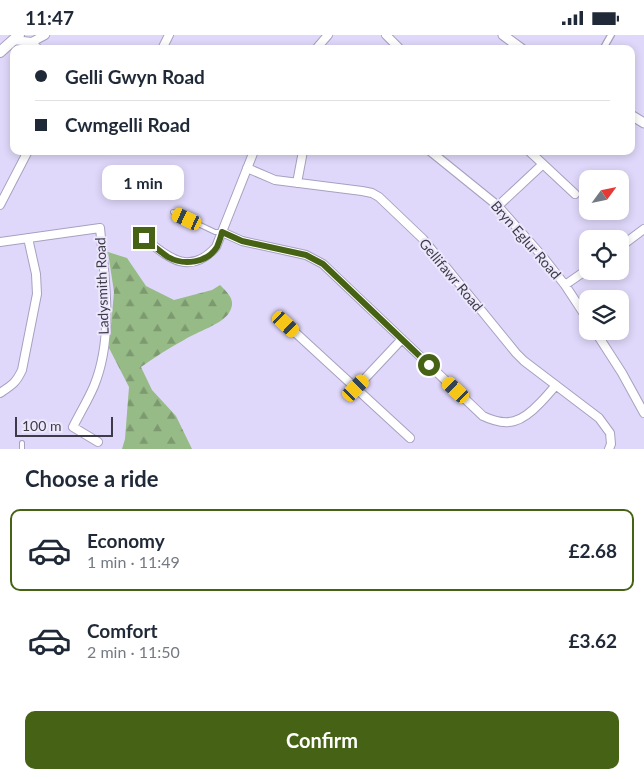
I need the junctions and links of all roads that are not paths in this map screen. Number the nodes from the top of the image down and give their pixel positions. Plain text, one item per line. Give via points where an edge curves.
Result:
1 (46, 35) edge
2 (328, 35) edge
3 (386, 35) edge
4 (504, 35) edge
5 (16, 38) edge
6 (33, 41) junction
7 (37, 45) edge
8 (319, 45) edge
9 (396, 45) edge
10 (517, 45) edge
11 (0, 52) edge
12 (26, 155) edge
13 (252, 155) edge
14 (302, 155) edge
15 (435, 155) edge
16 (533, 155) edge
17 (543, 164) junction
18 (247, 168) junction
19 (297, 183) junction
20 (575, 194) dead end
21 (0, 205) edge
22 (498, 206) junction
23 (173, 212) dead end
24 (644, 229) edge
25 (222, 232) junction
26 (144, 238) dead end
27 (28, 239) junction
28 (629, 240) edge
29 (0, 243) edge
30 (579, 275) edge
31 (565, 285) junction
32 (579, 306) edge
33 (286, 324) dead end
34 (402, 339) junction
35 (601, 340) edge
36 (556, 385) junction
37 (356, 388) junction
38 (0, 393) edge
39 (644, 413) edge
40 (410, 438) dead end
41 (98, 442) dead end
42 (22, 443) dead end
43 (22, 449) edge
44 (609, 449) edge

1 - 6 street
2 - 8 street
3 - 9 street
4 - 10 street
5 - 6 street
5 - 11 main road
6 - 7 lane
12 - 21 street
13 - 18 street
14 - 19 street
15 - 22 street, Bryn Eglur Road
16 - 17 street
17 - 20 street
17 - 22 street
18 - 19 street, Gellifawr Road via 275,180
18 - 25 street
19 - 36 street, Gellifawr Road via 362,191 379,197 423,239 516,353
22 - 31 street, Bryn Eglur Road
23 - 25 lane via 215,232
24 - 28 street
25 - 26 street via 210,254 191,262 167,257
25 - 34 street via 242,241 315,259
27 - 29 street
27 - 38 street via 37,294 22,370 13,384
27 - 41 street, Ladysmith Road via 100,229 105,340 94,385 73,427
30 - 31 street
31 - 32 street, Bryn Eglur Road
33 - 37 street
34 - 36 street via 491,420 508,422 524,417
34 - 37 street
35 - 39 street
36 - 44 street, Gellifawr Road via 599,418 610,433
37 - 40 street
42 - 43 lane

